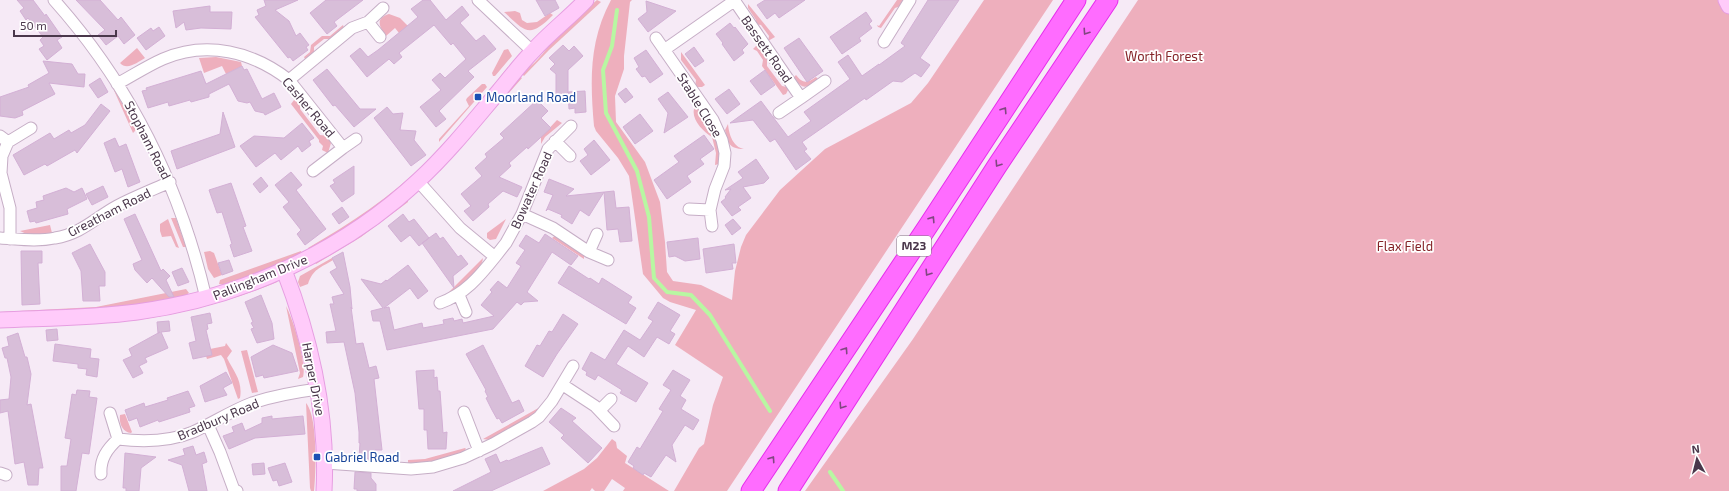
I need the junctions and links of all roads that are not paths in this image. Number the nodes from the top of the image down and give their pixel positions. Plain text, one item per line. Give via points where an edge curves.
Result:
1 (478, 0) edge
2 (586, 0) edge
3 (734, 0) edge
4 (910, 0) edge
5 (1076, 0) edge
6 (1108, 0) edge
7 (1726, 0) edge
8 (58, 1) edge
9 (1729, 6) edge
10 (383, 8) dead end
11 (368, 22) junction
12 (380, 37) dead end
13 (656, 38) dead end
14 (884, 42) dead end
15 (664, 50) junction
16 (532, 51) junction
17 (289, 80) junction
18 (825, 81) dead end
19 (117, 84) junction
20 (801, 98) junction
21 (779, 113) dead end
22 (571, 126) dead end
23 (31, 128) dead end
24 (4, 139) edge
25 (356, 139) dead end
26 (555, 141) junction
27 (343, 148) junction
28 (570, 156) dead end
29 (313, 171) dead end
30 (418, 181) junction
31 (170, 182) junction
32 (689, 209) dead end
33 (710, 210) junction
34 (522, 214) junction
35 (712, 226) dead end
36 (597, 234) dead end
37 (5, 238) edge
38 (589, 252) junction
39 (495, 257) junction
40 (608, 260) dead end
41 (284, 270) junction
42 (459, 295) junction
43 (206, 298) junction
44 (440, 302) dead end
45 (466, 312) dead end
46 (0, 320) edge
47 (573, 366) dead end
48 (563, 385) junction
49 (318, 388) junction
50 (611, 399) dead end
51 (600, 410) junction
52 (464, 412) dead end
53 (110, 414) dead end
54 (208, 425) junction
55 (614, 426) dead end
56 (118, 439) junction
57 (479, 451) junction
58 (325, 463) junction
59 (101, 474) dead end
60 (235, 491) edge
61 (324, 491) edge
62 (751, 491) edge
63 (788, 491) edge

1 - 16 street
2 - 16 street, Pallingham Drive
3 - 15 street
3 - 20 street, Bassett Road
4 - 14 street
62 -> 5 highway, M23
6 -> 63 highway, M23 via 997,166
7 - 9 street
8 - 19 street, Stopham Road via 102,59
10 - 11 street
11 - 12 street
11 - 17 street via 352,28
13 - 15 street, Stable Close
15 - 33 street, Stable Close via 718,128 722,140 724,166 714,189
16 - 30 street, Pallingham Drive via 448,152
17 - 19 street, Casher Road via 267,65 243,54 206,50 164,58
17 - 27 street, Casher Road
18 - 20 street
19 - 31 street, Stopham Road via 140,121
20 - 21 street
22 - 26 street, Bowater Road
23 - 24 street
24 - 37 street via 0,168 10,208
25 - 27 street, Casher Road
26 - 28 street
26 - 34 street, Bowater Road via 545,154
27 - 29 street, Casher Road
30 - 39 street via 460,228
30 - 41 street, Pallingham Drive via 346,236
31 - 37 street, Greatham Road via 115,207 90,225 67,235 39,240
31 - 43 street, Stopham Road
32 - 33 street
33 - 35 street, Stable Close
34 - 38 street via 553,228
34 - 39 street, Bowater Road
36 - 38 street
38 - 40 street
39 - 42 street, Bowater Road
41 - 43 street, Pallingham Drive
41 - 49 street, Harper Drive via 308,343
42 - 44 street, Bowater Road
42 - 45 street
43 - 46 street, Pallingham Drive via 137,312
47 - 48 street
48 - 51 street
48 - 57 street via 545,411 532,422
49 - 54 street, Bradbury Road via 252,404
49 - 58 street, Harper Drive
50 - 51 street
51 - 55 street
52 - 57 street
53 - 56 street
54 - 56 street, Bradbury Road via 169,439
54 - 60 street
56 - 59 street via 101,461
57 - 58 street via 447,464 422,468
58 - 61 street, Harper Drive

